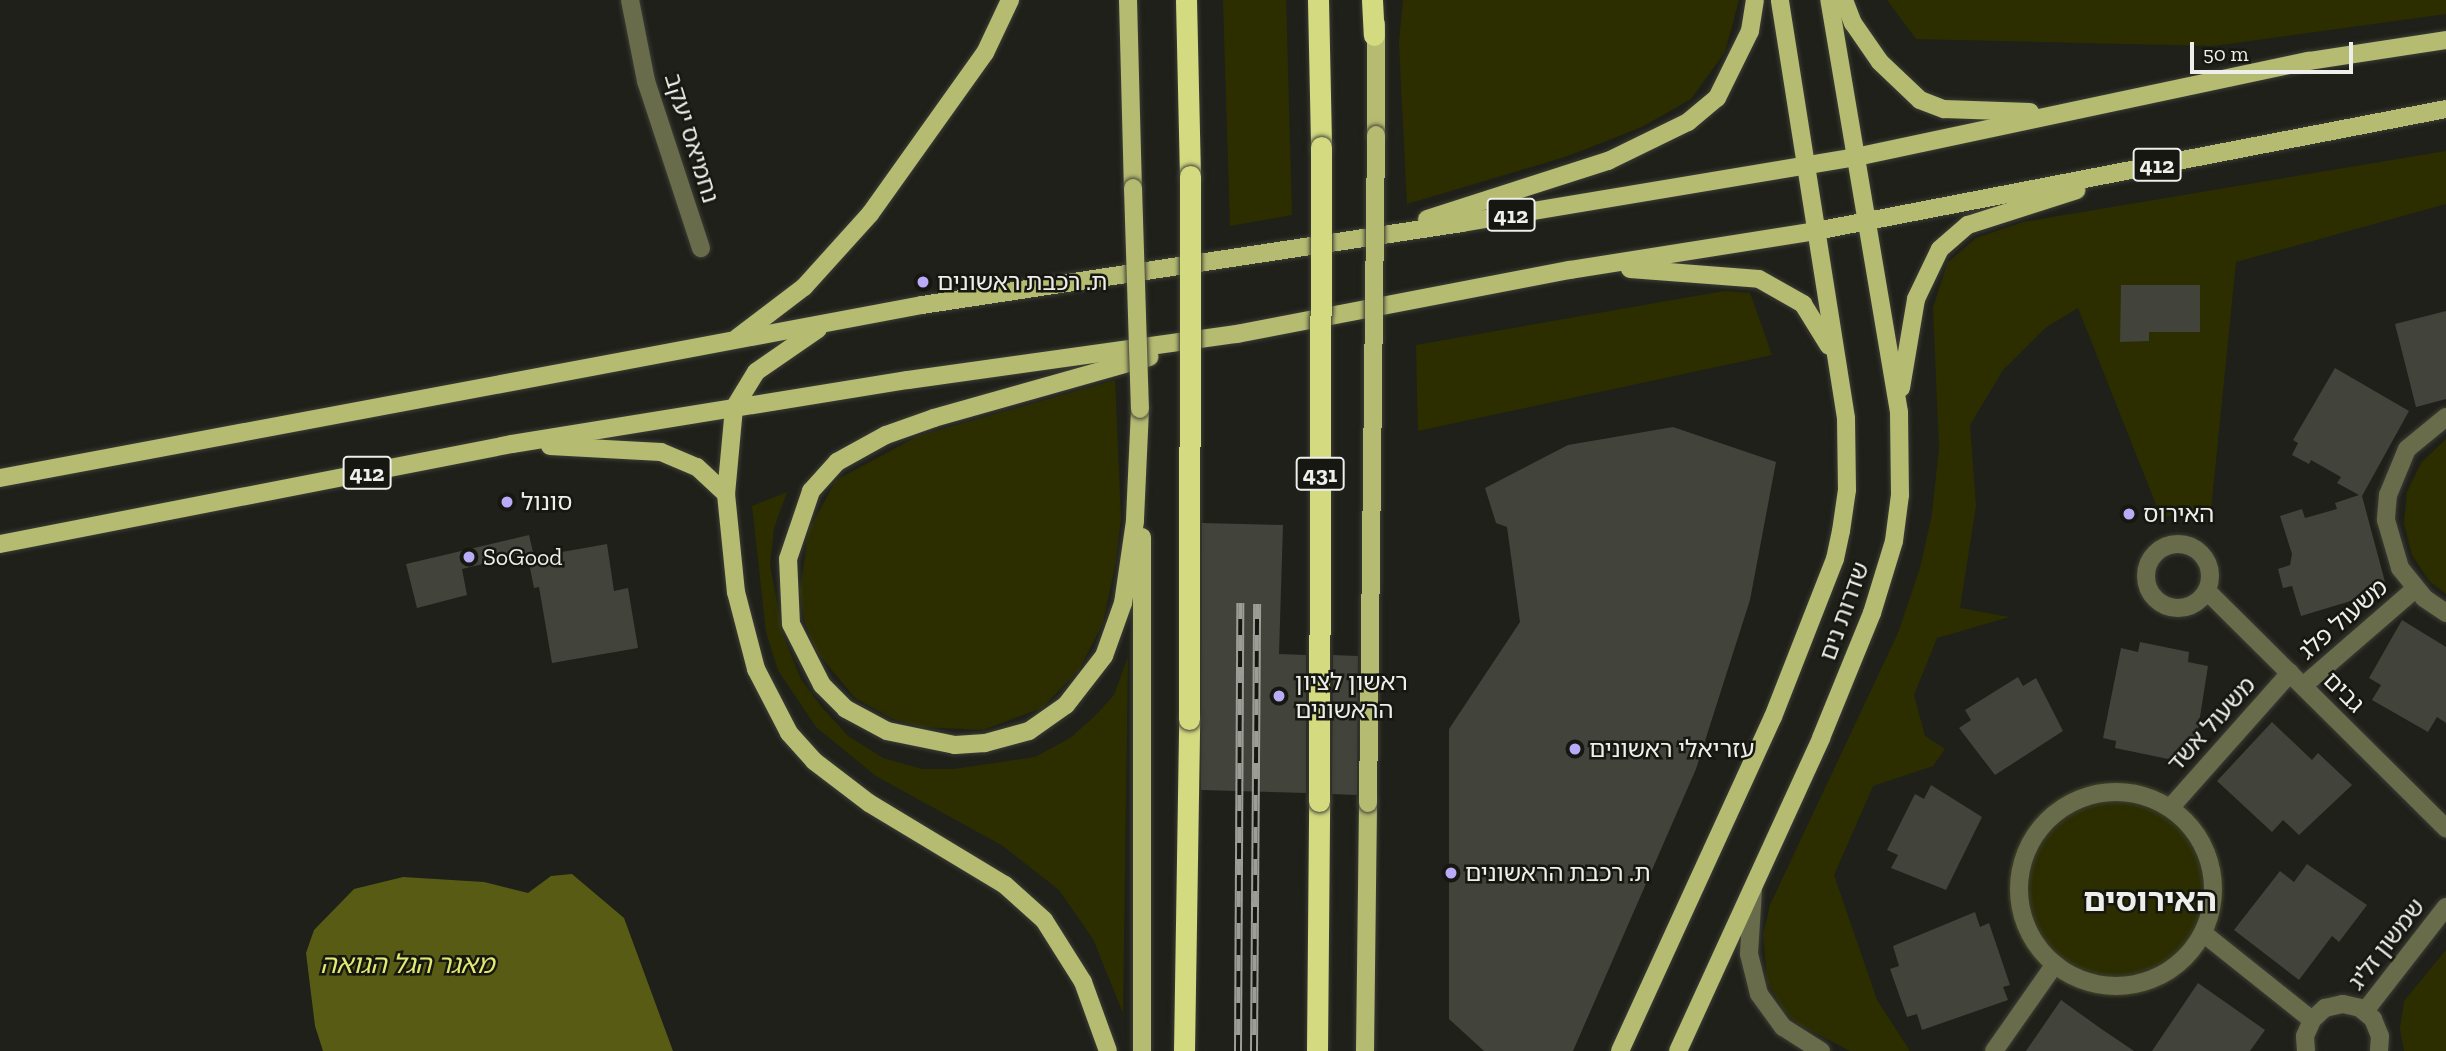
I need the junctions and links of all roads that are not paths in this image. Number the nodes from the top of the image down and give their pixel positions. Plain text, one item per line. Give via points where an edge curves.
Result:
1 (630, 0) edge
2 (1010, 0) edge
3 (1128, 0) edge
4 (1186, 0) edge
5 (1318, 0) edge
6 (1371, 0) edge
7 (1379, 0) edge
8 (1755, 0) edge
9 (1780, 0) edge
10 (1829, 0) edge
11 (1844, 0) edge
12 (1374, 35) junction
13 (2446, 40) edge
14 (2096, 107) junction
15 (2446, 109) edge
16 (1856, 157) junction
17 (1806, 164) junction
18 (2161, 164) junction
19 (1868, 221) junction
20 (1816, 231) junction
21 (1355, 239) junction
22 (701, 248) dead end
23 (1570, 270) junction
24 (830, 323) junction
25 (1237, 334) junction
26 (734, 340) junction
27 (1837, 364) junction
28 (734, 408) junction
29 (1140, 409) junction
30 (1899, 412) junction
31 (2446, 417) edge
32 (512, 444) junction
33 (0, 478) edge
34 (726, 494) junction
35 (0, 544) edge
36 (2415, 589) junction
37 (2207, 591) dead end
38 (2446, 613) edge
39 (2290, 673) junction
40 (2303, 686) junction
41 (2170, 808) junction
42 (2446, 828) edge
43 (1754, 886) junction
44 (2446, 907) edge
45 (2203, 933) junction
46 (2055, 964) junction
47 (2365, 1011) junction
48 (2312, 1020) junction
49 (1108, 1051) edge
50 (1142, 1051) edge
51 (1184, 1051) edge
52 (1317, 1051) edge
53 (1365, 1051) edge
54 (1620, 1051) edge
55 (1678, 1051) edge
56 (1821, 1051) edge
57 (1994, 1051) edge
58 (2306, 1051) edge
59 (2379, 1051) edge

1 - 22 street, נחמיאס יעקב via 646,82
2 - 26 main road via 985,53 870,214 804,287
3 - 29 main road, bridge
4 - 51 highway, bridge via 1189,719
5 - 52 highway, 431, bridge
6 - 12 highway
7 - 12 main road
8 - 21 main road via 1750,31 1717,98 1688,122 1608,161 1558,179
9 - 17 main road, שדרות נים
10 - 16 main road, שדרות נים
11 - 14 main road via 1853,23 1880,62 1920,100 1968,112
12 - 53 main road, bridge via 1377,135
13 - 14 main road, 412 via 2308,61
14 - 16 main road, 412
15 - 18 main road, 412
16 - 17 main road, 412
16 - 19 main road, שדרות נים
17 - 20 main road, שדרות נים
17 - 21 main road, 412
18 - 19 main road, 412
18 - 30 main road via 2006,212 1952,236 1929,267 1916,299
19 - 20 main road, 412
19 - 30 main road, שדרות נים
20 - 23 main road, 412
20 - 27 main road, שדרות נים
21 - 24 main road, 412
23 - 25 main road, 412
23 - 27 main road via 1661,270 1759,279 1803,304 1817,320
24 - 26 main road, 412
24 - 28 main road via 756,372
25 - 28 main road, 412
25 - 29 main road via 993,399 886,435 837,462 811,491 788,559 791,624 816,676 846,709 887,732 956,745 1029,731 1066,705 1104,656 1123,603 1135,520
26 - 33 main road, 412
27 - 54 main road, שדרות נים via 1848,463 1835,559 1773,717
28 - 32 main road, 412
28 - 34 main road
29 - 50 main road via 1145,718
30 - 43 main road, שדרות נים via 1900,495 1886,575 1821,738
31 - 36 street, משעול פלג via 2407,449 2388,495 2390,545
32 - 34 main road via 660,452 698,467
32 - 35 main road, 412
34 - 49 main road via 745,634 771,702 789,733 840,783 1005,885 1044,920 1083,982
36 - 38 street, משעול פלג
36 - 40 street, משעול פלג
37 - 39 street, גבים
39 - 40 street, גבים
39 - 41 street, משעול אשד
40 - 42 street, גבים
41 - 45 street, משעול אשד via 2194,831 2208,859 2214,890
41 - 46 street, משעול אשד via 2132,793 2102,792 2071,802 2037,832 2020,873 2020,903 2030,934
43 - 55 main road, שדרות נים
43 - 56 street via 1749,954 1759,994 1783,1027
44 - 47 street, שמשון זליג
45 - 46 street, משעול אשד via 2174,967 2131,985 2086,981
45 - 48 street
46 - 57 street
47 - 48 street via 2337,1004
47 - 59 street via 2379,1030
48 - 58 street via 2305,1036

